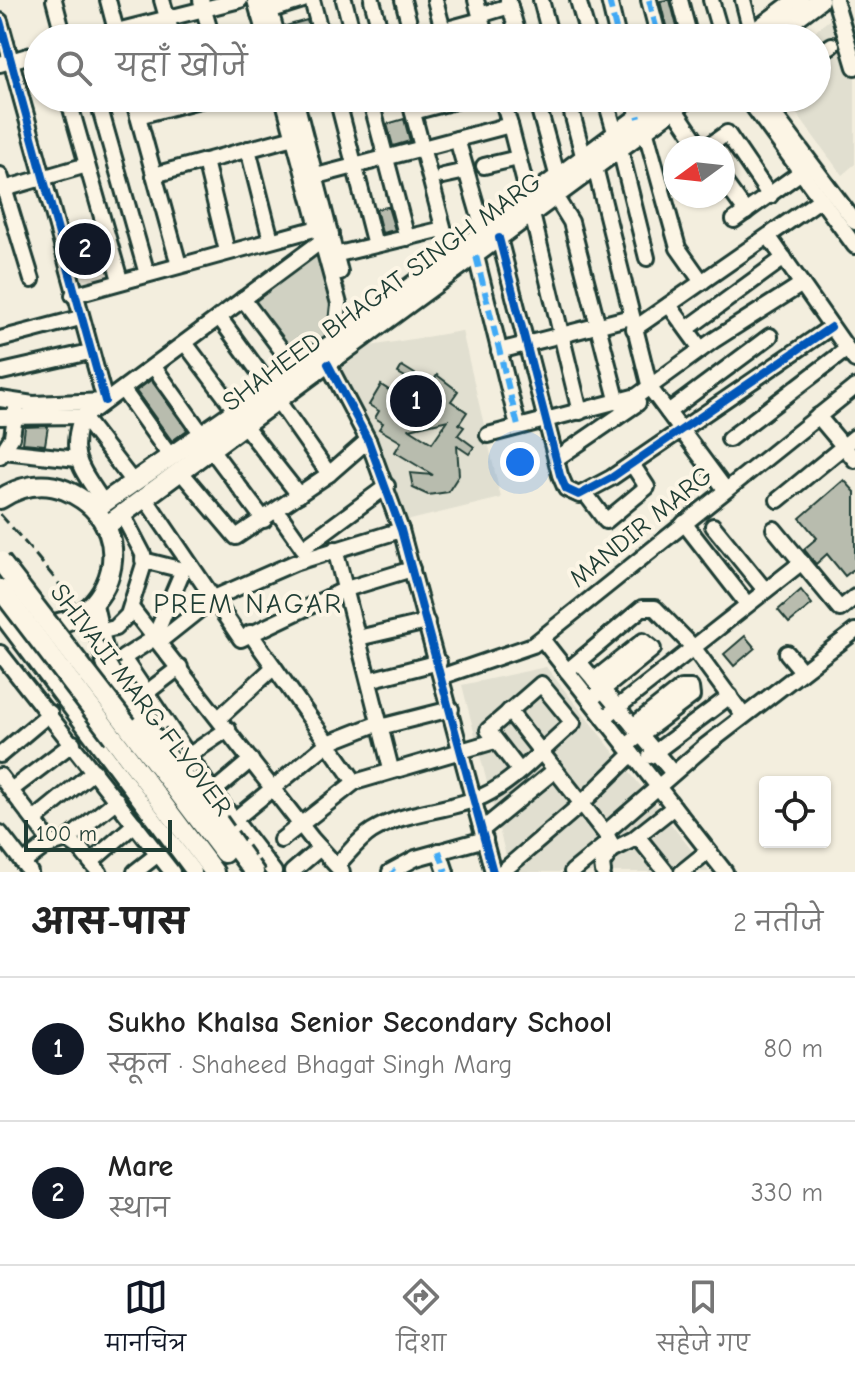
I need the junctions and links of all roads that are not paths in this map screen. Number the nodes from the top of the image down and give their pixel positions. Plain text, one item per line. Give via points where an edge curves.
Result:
1 (54, 0) edge
2 (108, 0) edge
3 (162, 0) edge
4 (240, 0) edge
5 (303, 0) edge
6 (312, 0) edge
7 (344, 0) edge
8 (372, 0) edge
9 (403, 0) edge
10 (435, 0) edge
11 (541, 0) edge
12 (578, 0) edge
13 (609, 0) edge
14 (649, 0) edge
15 (680, 0) edge
16 (711, 0) edge
17 (743, 0) edge
18 (798, 0) edge
19 (819, 0) edge
20 (835, 0) edge
21 (509, 3) edge
22 (202, 5) edge
23 (263, 6) edge
24 (775, 8) edge
25 (479, 12) edge
26 (167, 17) junction
27 (0, 21) edge
28 (60, 24) edge
29 (114, 24) edge
30 (146, 24) edge
31 (169, 24) edge
32 (318, 24) edge
33 (350, 24) edge
34 (378, 24) edge
35 (410, 24) edge
36 (441, 24) edge
37 (455, 24) edge
38 (515, 24) edge
39 (547, 24) edge
40 (585, 24) edge
41 (615, 24) edge
42 (655, 24) edge
43 (686, 24) edge
44 (718, 24) edge
45 (751, 24) edge
46 (777, 24) edge
47 (5, 62) edge
48 (855, 67) edge
49 (72, 112) edge
50 (101, 112) edge
51 (137, 112) edge
52 (151, 112) edge
53 (287, 112) edge
54 (298, 112) edge
55 (341, 112) edge
56 (374, 112) edge
57 (413, 112) edge
58 (506, 112) edge
59 (539, 112) edge
60 (573, 112) edge
61 (609, 112) edge
62 (638, 112) edge
63 (658, 112) edge
64 (682, 112) edge
65 (757, 112) edge
66 (772, 112) edge
67 (138, 116) junction
68 (642, 123) junction
69 (510, 125) junction
70 (697, 136) edge
71 (294, 137) junction
72 (457, 139) junction
73 (618, 142) junction
74 (735, 145) edge
75 (422, 147) junction
76 (248, 149) junction
77 (386, 158) junction
78 (518, 158) junction
79 (205, 161) junction
80 (590, 163) junction
81 (87, 165) junction
82 (356, 165) junction
83 (484, 166) dead end
84 (466, 171) junction
85 (801, 172) junction
86 (154, 175) junction
87 (443, 176) dead end
88 (42, 178) junction
89 (310, 178) junction
90 (557, 187) junction
91 (3, 190) edge
92 (770, 196) junction
93 (821, 199) junction
94 (735, 205) edge
95 (530, 206) junction
96 (855, 222) edge
97 (443, 229) junction
98 (324, 234) junction
99 (492, 235) junction
100 (769, 237) junction
101 (407, 238) junction
102 (271, 240) junction
103 (375, 245) junction
104 (855, 246) edge
105 (227, 251) junction
106 (331, 256) junction
107 (476, 256) junction
108 (451, 257) junction
109 (647, 258) dead end
110 (784, 258) junction
111 (179, 265) junction
112 (147, 274) junction
113 (32, 280) dead end
114 (120, 280) junction
115 (702, 282) junction
116 (802, 284) junction
117 (73, 295) junction
118 (243, 299) junction
119 (669, 305) junction
120 (219, 317) junction
121 (80, 318) junction
122 (632, 323) junction
123 (598, 325) junction
124 (831, 327) junction
125 (687, 329) junction
126 (351, 331) junction
127 (562, 334) junction
128 (770, 336) dead end
129 (0, 339) edge
130 (335, 342) junction
131 (185, 343) junction
132 (528, 343) junction
133 (701, 349) junction
134 (499, 351) junction
135 (90, 352) junction
136 (851, 355) edge
137 (328, 364) junction
138 (154, 367) junction
139 (1, 368) edge
140 (296, 369) junction
141 (855, 387) edge
142 (650, 388) junction
143 (123, 390) junction
144 (274, 394) junction
145 (105, 401) junction
146 (618, 403) junction
147 (8, 408) edge
148 (580, 412) junction
149 (668, 412) junction
150 (82, 416) junction
151 (818, 416) junction
152 (240, 418) junction
153 (546, 419) junction
154 (518, 426) junction
155 (682, 430) junction
156 (488, 435) dead end
157 (729, 439) dead end
158 (368, 440) junction
159 (207, 442) junction
160 (849, 442) edge
161 (2, 454) edge
162 (170, 456) junction
163 (77, 459) junction
164 (556, 459) junction
165 (855, 460) edge
166 (632, 464) junction
167 (181, 472) junction
168 (329, 474) junction
169 (133, 482) junction
170 (387, 486) junction
171 (725, 489) junction
172 (585, 493) junction
173 (299, 495) junction
174 (145, 498) junction
175 (0, 499) edge
176 (778, 500) dead end
177 (99, 505) junction
178 (277, 511) junction
179 (122, 514) junction
180 (264, 520) junction
181 (684, 523) junction
182 (106, 526) junction
183 (713, 526) dead end
184 (774, 529) dead end
185 (401, 530) junction
186 (335, 549) junction
187 (143, 560) junction
188 (0, 561) edge
189 (802, 562) junction
190 (412, 569) junction
191 (0, 589) edge
192 (346, 589) junction
193 (765, 590) junction
194 (855, 597) edge
195 (214, 598) junction
196 (747, 604) junction
197 (93, 605) junction
198 (132, 609) junction
199 (0, 614) edge
200 (427, 622) junction
201 (855, 631) edge
202 (99, 632) junction
203 (250, 633) junction
204 (157, 638) junction
205 (358, 638) junction
206 (542, 639) junction
207 (693, 647) junction
208 (0, 653) edge
209 (787, 653) dead end
210 (180, 667) junction
211 (274, 667) junction
212 (441, 669) junction
213 (573, 671) junction
214 (802, 671) junction
215 (369, 680) junction
216 (598, 685) junction
217 (146, 693) junction
218 (730, 696) junction
219 (552, 697) junction
220 (590, 700) junction
221 (617, 707) junction
222 (451, 709) junction
223 (509, 711) junction
224 (50, 713) junction
225 (743, 715) junction
226 (604, 718) junction
227 (224, 723) junction
228 (380, 725) junction
229 (637, 731) junction
230 (495, 741) junction
231 (73, 743) junction
232 (328, 743) junction
233 (539, 751) junction
234 (654, 752) junction
235 (461, 753) junction
236 (0, 755) edge
237 (633, 755) junction
238 (188, 756) junction
239 (251, 760) junction
240 (391, 769) junction
241 (519, 770) junction
242 (555, 770) junction
243 (94, 771) junction
244 (673, 773) junction
245 (4, 782) edge
246 (355, 782) junction
247 (658, 786) junction
248 (273, 789) junction
249 (213, 792) junction
250 (117, 800) junction
251 (474, 800) junction
252 (580, 805) junction
253 (674, 807) junction
254 (34, 820) junction
255 (234, 820) junction
256 (135, 824) junction
257 (301, 825) junction
258 (0, 833) edge
259 (484, 834) junction
260 (636, 837) junction
261 (281, 840) dead end
262 (609, 841) junction
263 (59, 842) junction
264 (320, 848) junction
265 (439, 851) junction
266 (708, 851) junction
267 (158, 854) junction
268 (95, 867) edge
269 (25, 869) edge
270 (340, 869) edge
271 (191, 871) edge
272 (392, 871) edge
273 (135, 872) edge
274 (172, 872) edge
275 (214, 872) edge
276 (239, 872) edge
277 (254, 872) edge
278 (274, 872) edge
279 (292, 872) edge
280 (446, 872) edge
281 (493, 872) edge
282 (502, 872) edge
283 (572, 872) edge
284 (603, 872) edge
285 (666, 872) edge
286 (682, 872) edge
287 (725, 872) edge

1 - 28 street
2 - 29 street
3 - 26 street
4 - 22 street
5 - 23 street
6 - 32 street
7 - 33 street
8 - 34 street
9 - 35 street
10 - 36 street
11 - 39 street
12 - 40 street
13 - 41 street
14 - 42 street
15 - 43 street
16 - 44 street
17 - 45 street
18 - 24 main road
19 - 46 main road
20 - 48 street
21 - 25 street
21 - 38 street
22 - 26 street
25 - 37 street
26 - 30 street
26 - 31 street
27 - 47 street
47 - 88 street
49 - 81 street
50 - 112 street
51 - 67 street
52 - 67 street
53 - 71 street
54 - 89 street
55 - 82 street
56 - 77 street
57 - 75 street
58 - 69 street
59 - 90 street
60 - 80 street
61 - 73 street
62 - 68 street
63 - 68 main road, SHAHEED BHAGAT SINGH MARG
64 - 70 street
65 - 85 street
66 - 96 street
67 - 86 street
68 - 73 main road, SHAHEED BHAGAT SINGH MARG
68 - 115 street via 678,248
69 - 72 street
69 - 78 street
71 - 76 street
71 - 89 street
72 - 75 street
72 - 84 street
73 - 80 main road, SHAHEED BHAGAT SINGH MARG
73 - 109 street
74 - 92 street
75 - 77 street
75 - 97 street
76 - 79 street
76 - 102 street
77 - 82 street
77 - 101 street
78 - 83 street
78 - 95 street
79 - 86 street
79 - 105 street
80 - 90 main road, SHAHEED BHAGAT SINGH MARG
80 - 122 street
81 - 88 street
81 - 114 street
82 - 89 street
82 - 103 street
84 - 87 street
84 - 99 street
85 - 92 street
85 - 93 street
86 - 111 street
88 - 91 street
88 - 117 street
89 - 98 street
90 - 95 main road, SHAHEED BHAGAT SINGH MARG
90 - 123 street
91 - 113 street
92 - 94 street via 740,216
93 - 100 street
93 - 104 street
95 - 99 main road, SHAHEED BHAGAT SINGH MARG
95 - 127 street
97 - 101 street
97 - 108 street
98 - 102 street
98 - 106 street
98 - 118 street
99 - 107 main road, SHAHEED BHAGAT SINGH MARG
99 - 108 main road, SHAHEED BHAGAT SINGH MARG
99 - 132 street
100 - 110 street
100 - 115 street
101 - 103 street
102 - 105 street
103 - 106 street
105 - 111 street
106 - 126 street
106 - 130 street via 339,304
107 - 134 street
107 - 137 main road, SHAHEED BHAGAT SINGH MARG
108 - 126 main road, SHAHEED BHAGAT SINGH MARG
110 - 116 street
110 - 125 street
111 - 112 street
112 - 114 street
114 - 117 street
115 - 119 street
116 - 124 street
116 - 133 street
117 - 121 street
118 - 120 street
118 - 140 street
119 - 122 street
119 - 125 street
120 - 131 street
120 - 144 street
121 - 129 street
121 - 135 street
122 - 123 street
122 - 142 street
123 - 127 street
123 - 146 street
124 - 136 street
124 - 155 street
125 - 133 street
126 - 130 main road, SHAHEED BHAGAT SINGH MARG
127 - 132 street
127 - 148 street
128 - 149 street
130 - 140 main road, SHAHEED BHAGAT SINGH MARG
131 - 138 street
131 - 152 street
132 - 134 street
132 - 153 street
133 - 142 street
134 - 154 street
135 - 139 street
135 - 145 street
136 - 157 street
137 - 144 main road, SHAHEED BHAGAT SINGH MARG
137 - 158 street
138 - 143 street
138 - 159 street
139 - 147 street
140 - 144 main road, SHAHEED BHAGAT SINGH MARG
141 - 151 street, MANDIR MARG
142 - 146 street
142 - 149 street
142 - 164 street via 646,397
143 - 145 street
143 - 162 street
144 - 152 main road, SHAHEED BHAGAT SINGH MARG
144 - 168 street
145 - 147 street
145 - 150 street
146 - 148 street
147 - 150 street
147 - 161 street via 12,437
148 - 153 street
149 - 155 street
150 - 163 street via 75,435
150 - 169 street
151 - 160 street
151 - 171 street, MANDIR MARG
152 - 159 main road, SHAHEED BHAGAT SINGH MARG
152 - 173 street
153 - 154 street
153 - 164 street
154 - 156 street
155 - 166 street
155 - 171 street
158 - 168 street
158 - 170 street
159 - 162 main road, SHAHEED BHAGAT SINGH MARG
159 - 167 main road, SHAHEED BHAGAT SINGH MARG
159 - 180 street
160 - 165 street
160 - 176 street
161 - 163 street
162 - 169 main road, SHAHEED BHAGAT SINGH MARG
163 - 177 street
164 - 172 street via 566,489
166 - 172 street
166 - 172 street via 647,487 606,521
167 - 174 main road, SHAHEED BHAGAT SINGH MARG
167 - 180 street via 231,534 243,535
168 - 173 street
169 - 177 main road, SHAHEED BHAGAT SINGH MARG
170 - 178 street via 303,548
170 - 185 street
171 - 181 street, MANDIR MARG
173 - 178 street
174 - 179 main road, SHAHEED BHAGAT SINGH MARG
174 - 195 street
175 - 177 main road via 33,485 53,486
177 - 182 main road
178 - 180 street
179 - 182 main road, SHAHEED BHAGAT SINGH MARG
179 - 187 street
181 - 196 street
181 - 206 street, MANDIR MARG
182 - 197 main road via 113,558 106,587
183 - 193 street
184 - 189 street
185 - 186 street
185 - 190 street
186 - 192 street
186 - 195 street
187 - 198 street
187 - 204 street via 183,570
188 - 276 main road, SHIVAJI MARG FLYOVER, bridge
189 - 193 street
189 - 194 street via 840,609
190 - 192 street
190 - 200 street
191 - 275 main road, SHIVAJI MARG FLYOVER, bridge
192 - 203 street
192 - 205 street
193 - 196 street
195 - 203 street via 241,639
195 - 204 street
196 - 207 street
197 - 199 main road via 66,623 43,627
197 - 202 main road
198 - 202 street via 115,628
198 - 204 street
199 - 271 street
200 - 205 street
200 - 212 street
201 - 214 street
202 - 277 main road via 107,666 133,710
203 - 211 street
204 - 210 street
204 - 217 street via 123,658
205 - 215 street
206 - 212 street, MANDIR MARG
206 - 213 street
207 - 213 street via 667,617 647,607
207 - 218 street
207 - 221 street
208 - 224 street
209 - 214 street
210 - 217 street
210 - 227 street
211 - 227 street
211 - 232 street
212 - 215 street, MANDIR MARG
212 - 222 street
213 - 216 street
213 - 219 street
213 - 220 street
214 - 225 street
215 - 228 street
216 - 220 street
216 - 221 street
217 - 238 street
218 - 225 street
218 - 234 street
219 - 223 street via 541,684
219 - 233 street via 573,723
220 - 226 street
221 - 226 street
221 - 229 street
222 - 228 street
222 - 235 street
223 - 230 street via 488,730
223 - 233 street
224 - 231 street
224 - 236 street
225 - 244 street
226 - 237 street
227 - 238 street
227 - 239 street
228 - 232 street
228 - 240 street
229 - 234 street
229 - 237 street
230 - 235 street
230 - 241 street
231 - 243 street
231 - 245 street
232 - 246 street
232 - 248 street
233 - 241 street
233 - 242 street
234 - 237 street
234 - 244 street
235 - 240 street
235 - 251 street
237 - 247 street
237 - 252 street
238 - 249 street
239 - 248 street
239 - 249 street
240 - 246 street
241 - 251 street
242 - 252 street
242 - 259 street
243 - 250 street
243 - 254 street
244 - 247 street
245 - 254 street
246 - 257 street
247 - 253 street
247 - 262 street
248 - 255 street
248 - 257 street
249 - 255 street
250 - 256 street
250 - 263 street
251 - 259 street
251 - 270 street via 387,823 368,833
252 - 262 street
252 - 282 street
253 - 260 street
253 - 266 street
254 - 263 street
255 - 278 street
256 - 267 street
256 - 268 street
257 - 261 street
257 - 264 street
258 - 269 street
259 - 265 street
259 - 281 street
260 - 262 street
260 - 285 street
262 - 283 street
262 - 284 street
263 - 268 street via 73,843
263 - 269 street
264 - 270 street
264 - 279 street
265 - 272 street
265 - 280 street
266 - 286 street
266 - 287 street
267 - 273 street
267 - 274 street

